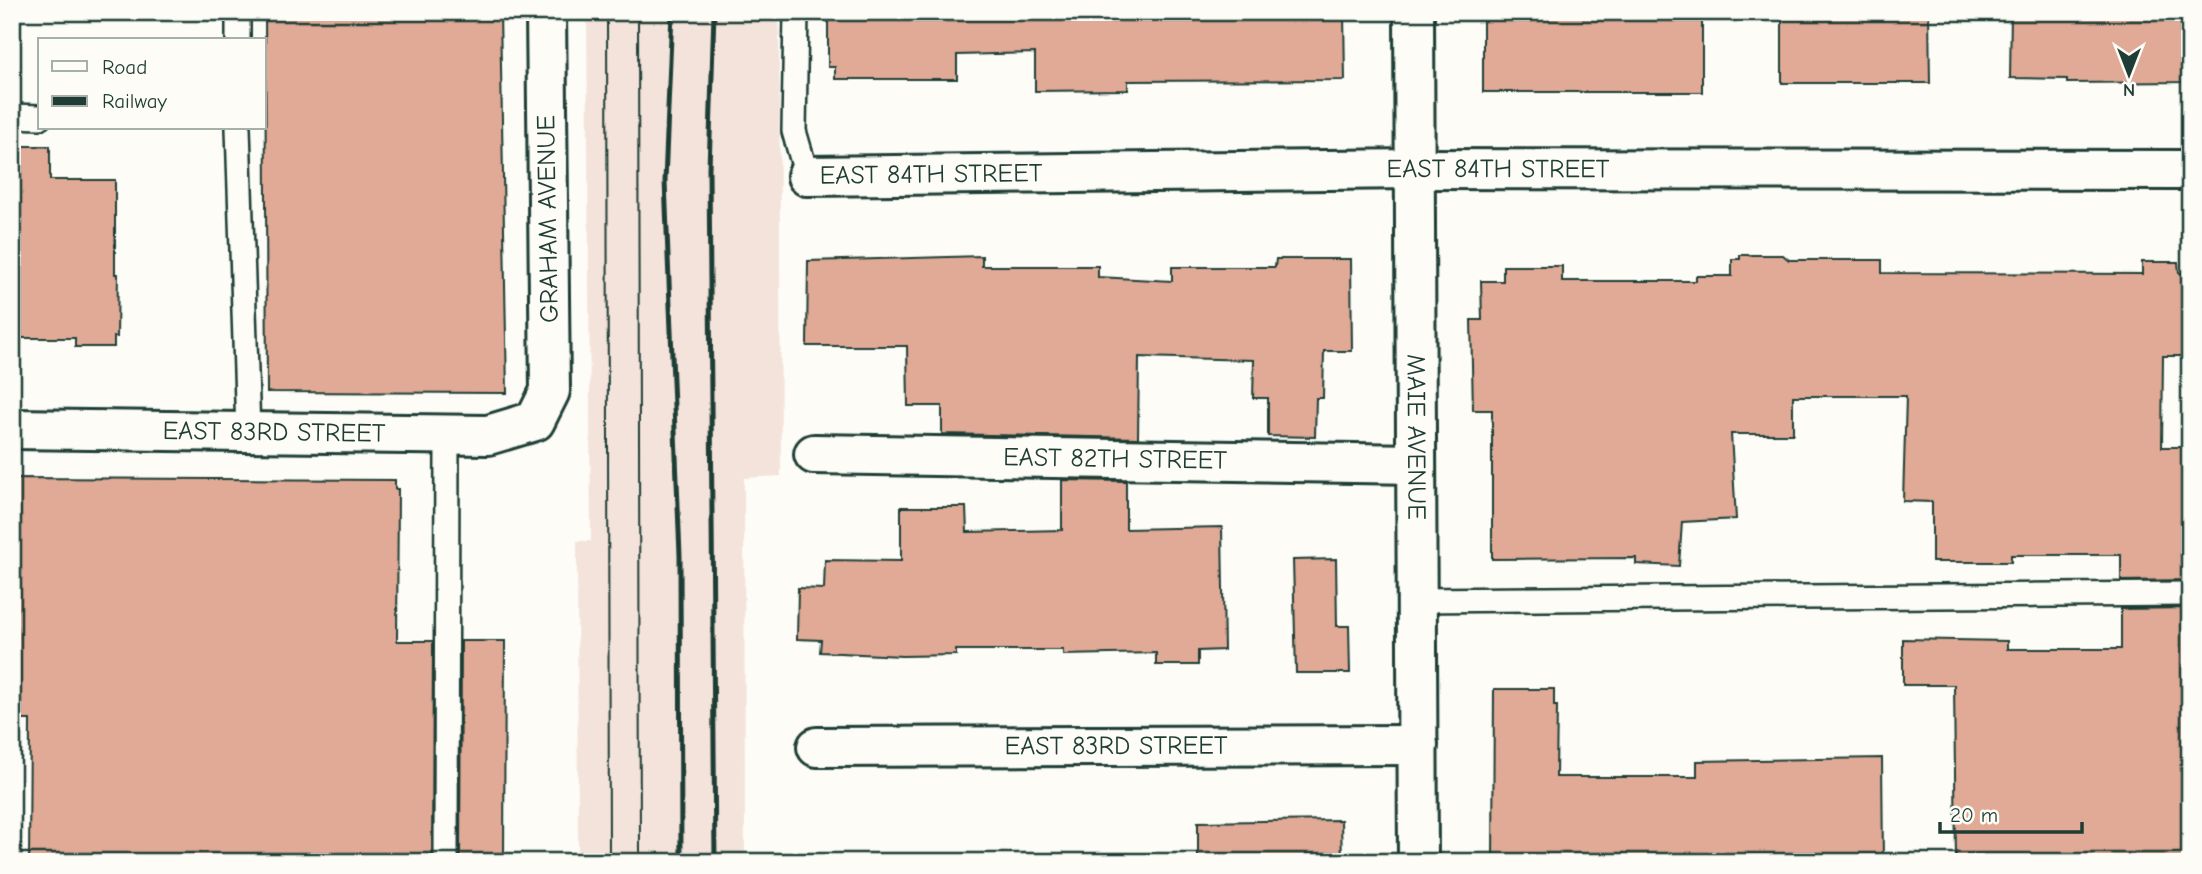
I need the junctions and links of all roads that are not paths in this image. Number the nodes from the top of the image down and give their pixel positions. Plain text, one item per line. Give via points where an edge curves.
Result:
1 (238, 12) edge
2 (546, 12) edge
3 (796, 12) edge
4 (1413, 12) edge
5 (238, 38) edge
6 (12, 116) edge
7 (38, 117) edge
8 (238, 130) edge
9 (1414, 169) junction
10 (2190, 170) edge
11 (807, 176) joint
12 (535, 421) joint
13 (12, 429) edge
14 (248, 432) junction
15 (447, 435) junction
16 (814, 454) dead end
17 (1416, 464) junction
18 (2190, 594) edge
19 (1417, 600) junction
20 (1418, 745) junction
21 (817, 747) dead end
22 (446, 862) edge
23 (1418, 862) edge

1 - 5 lane
2 - 12 street, GRAHAM AVENUE via 550,391
3 - 11 lane via 794,131
4 - 9 street, MAIE AVENUE
6 - 7 lane
8 - 14 lane
9 - 10 street, EAST 84TH STREET
9 - 11 street, EAST 84TH STREET
9 - 17 street, MAIE AVENUE
12 - 15 street, EAST 83RD STREET via 488,435
13 - 14 street, EAST 83RD STREET
14 - 15 street, EAST 83RD STREET
15 - 22 lane
16 - 17 street, EAST 82TH STREET
17 - 19 street, MAIE AVENUE
18 - 19 lane
19 - 20 street, MAIE AVENUE
20 - 21 street, EAST 83RD STREET
20 - 23 street, MAIE AVENUE

